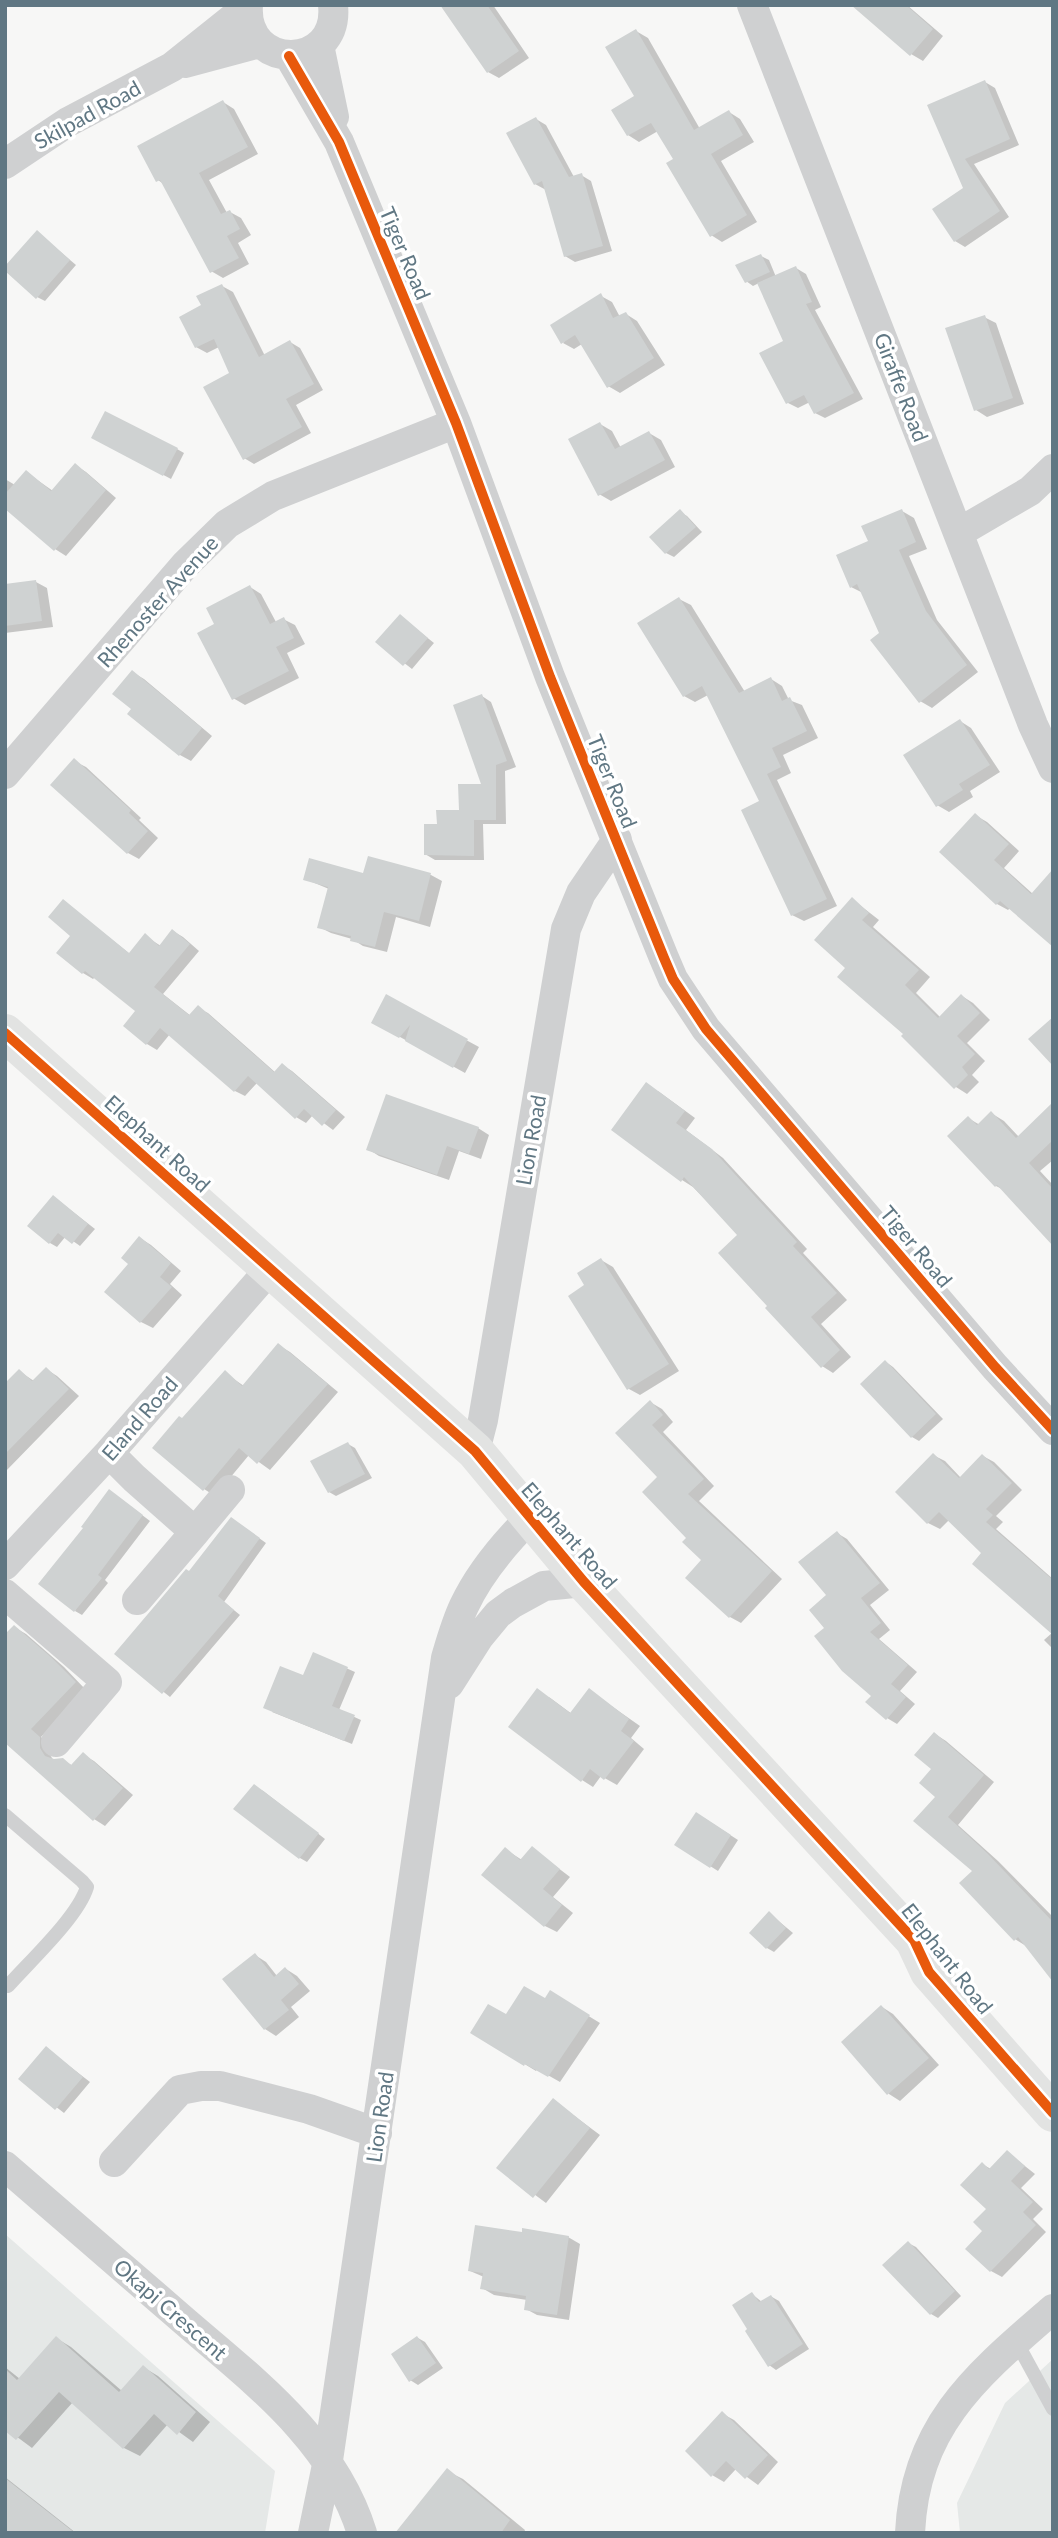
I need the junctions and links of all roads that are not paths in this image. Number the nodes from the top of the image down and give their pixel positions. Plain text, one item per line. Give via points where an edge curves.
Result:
1 (752, 5) edge
2 (248, 6) edge
3 (338, 8) edge
4 (260, 43) junction
5 (319, 45) junction
6 (289, 56) junction
7 (172, 67) junction
8 (339, 142) junction
9 (5, 164) edge
10 (456, 423) junction
11 (1053, 469) edge
12 (958, 533) junction
13 (1053, 768) edge
14 (5, 774) edge
15 (617, 841) junction
16 (5, 1033) edge
17 (271, 1268) junction
18 (1053, 1430) edge
19 (475, 1451) junction
20 (109, 1453) junction
21 (230, 1490) dead end
22 (529, 1519) junction
23 (195, 1532) junction
24 (5, 1565) edge
25 (584, 1582) junction
26 (5, 1594) edge
27 (137, 1600) dead end
28 (439, 1699) junction
29 (56, 1742) dead end
30 (5, 1815) edge
31 (6, 1986) edge
32 (972, 2004) junction
33 (1053, 2075) edge
34 (1053, 2113) edge
35 (377, 2133) junction
36 (114, 2162) dead end
37 (5, 2166) edge
38 (1053, 2309) edge
39 (1016, 2340) junction
40 (1053, 2409) edge
41 (328, 2460) junction
42 (313, 2533) edge
43 (362, 2533) edge
44 (910, 2533) edge

1 - 12 street, Giraffe Road
2 - 4 street via 252,33
2 - 7 street, Skilpad Road
3 - 5 street
4 - 6 street
4 - 7 street, Skilpad Road
5 - 6 street
5 - 8 street, Tiger Road
6 - 8 street, Tiger Road
7 - 9 street, Skilpad Road via 68,122
8 - 10 street, Tiger Road
10 - 14 street, Rhenoster Avenue via 273,496 227,524 185,565
10 - 15 street, Tiger Road via 550,677
11 - 12 street via 1030,491
12 - 13 street, Giraffe Road
15 - 18 street, Tiger Road via 673,979 706,1029
15 - 19 street, Lion Road via 581,894 566,929
16 - 17 street, Elephant Road
17 - 19 street, Elephant Road
17 - 20 street, Eland Road
19 - 22 street, Elephant Road
20 - 23 street
20 - 24 street, Eland Road
21 - 23 street
22 - 25 street, Elephant Road
22 - 28 street, Lion Road via 506,1541 463,1607 446,1658
23 - 27 street
25 - 28 street, Lion Road via 544,1587 498,1614
25 - 32 street, Elephant Road via 914,1940 939,1954
26 - 29 street via 107,1682
28 - 35 street, Lion Road
30 - 31 lane via 87,1887 66,1920
32 - 33 street, Elephant Road
32 - 34 street, Elephant Road
35 - 36 street via 296,2105 220,2086 201,2086 180,2090
35 - 41 street, Lion Road
37 - 41 street, Okapi Crescent via 287,2410
38 - 39 street
39 - 40 lane
39 - 44 street via 942,2422 917,2478
41 - 42 street, Lion Road
41 - 43 street, Okapi Crescent

